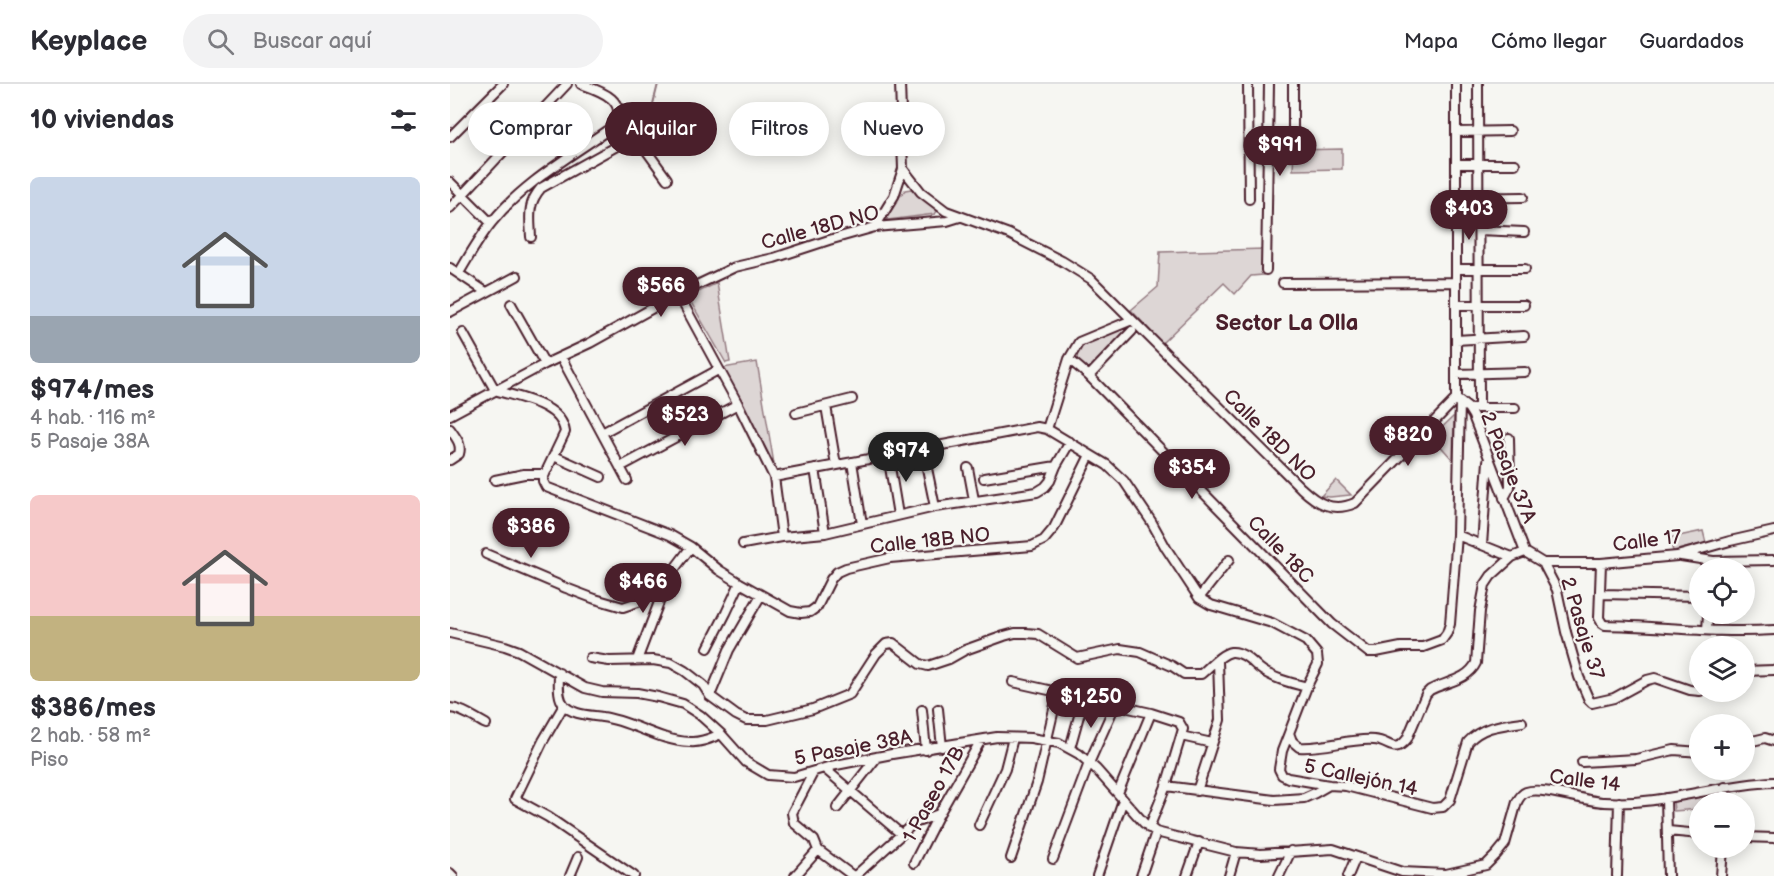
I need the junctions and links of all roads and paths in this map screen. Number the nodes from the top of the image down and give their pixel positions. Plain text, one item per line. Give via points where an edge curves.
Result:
1 (503, 84) edge
2 (567, 84) edge
3 (582, 84) edge
4 (900, 84) edge
5 (1248, 84) edge
6 (1269, 84) edge
7 (1293, 84) edge
8 (1456, 84) edge
9 (1478, 84) edge
10 (495, 88) edge
11 (484, 102) edge
12 (550, 102) edge
13 (468, 119) edge
14 (1510, 131) dead end
15 (1456, 132) junction
16 (1478, 132) junction
17 (451, 133) edge
18 (1268, 154) junction
19 (499, 156) edge
20 (567, 158) junction
21 (1456, 164) junction
22 (1478, 164) junction
23 (1515, 164) dead end
24 (574, 169) junction
25 (903, 169) junction
26 (667, 179) dead end
27 (450, 182) edge
28 (527, 188) junction
29 (463, 194) junction
30 (534, 195) junction
31 (1479, 197) junction
32 (1524, 197) dead end
33 (1456, 198) junction
34 (1250, 199) dead end
35 (450, 208) edge
36 (960, 217) junction
37 (491, 223) junction
38 (875, 227) junction
39 (1479, 230) junction
40 (1524, 231) dead end
41 (531, 237) dead end
42 (450, 268) edge
43 (1479, 268) junction
44 (1456, 269) junction
45 (1525, 269) dead end
46 (1266, 270) dead end
47 (459, 273) junction
48 (517, 276) dead end
49 (1456, 282) junction
50 (1283, 283) dead end
51 (486, 292) junction
52 (678, 294) junction
53 (511, 304) dead end
54 (1456, 305) junction
55 (1479, 305) junction
56 (1524, 305) dead end
57 (450, 312) edge
58 (1132, 321) junction
59 (1132, 331) dead end
60 (463, 333) dead end
61 (1524, 336) dead end
62 (1479, 339) junction
63 (1456, 340) junction
64 (561, 357) junction
65 (1069, 359) junction
66 (545, 364) junction
67 (718, 370) junction
68 (1525, 372) dead end
69 (1479, 373) junction
70 (1456, 374) junction
71 (1089, 376) junction
72 (495, 390) junction
73 (852, 399) dead end
74 (1458, 401) junction
75 (738, 404) junction
76 (826, 406) junction
77 (1468, 408) junction
78 (1479, 408) junction
79 (1515, 408) dead end
80 (796, 412) dead end
81 (450, 416) edge
82 (450, 429) edge
83 (1047, 429) junction
84 (602, 433) junction
85 (1509, 438) dead end
86 (1070, 442) junction
87 (923, 449) junction
88 (1090, 454) junction
89 (888, 455) junction
90 (554, 456) junction
91 (1489, 456) junction
92 (450, 459) edge
93 (852, 462) junction
94 (836, 465) junction
95 (1056, 466) junction
96 (620, 467) junction
97 (968, 468) dead end
98 (815, 469) junction
99 (545, 474) junction
100 (601, 477) dead end
101 (774, 477) junction
102 (984, 478) dead end
103 (495, 480) dead end
104 (627, 480) dead end
105 (1504, 498) junction
106 (974, 500) junction
107 (935, 507) junction
108 (898, 515) junction
109 (862, 524) junction
110 (1774, 531) edge
111 (825, 533) junction
112 (1457, 535) junction
113 (782, 537) junction
114 (743, 544) dead end
115 (1482, 545) junction
116 (691, 547) junction
117 (1525, 552) junction
118 (486, 554) dead end
119 (1677, 556) junction
120 (1512, 557) junction
121 (1689, 559) edge
122 (1229, 560) dead end
123 (1774, 560) edge
124 (1755, 562) edge
125 (1601, 563) junction
126 (1543, 564) junction
127 (664, 582) junction
128 (740, 584) junction
129 (1601, 594) junction
130 (761, 595) junction
131 (1689, 596) edge
132 (1199, 598) junction
133 (1707, 624) edge
134 (1707, 630) junction
135 (1774, 630) edge
136 (450, 633) edge
137 (708, 648) dead end
138 (590, 658) dead end
139 (637, 660) junction
140 (1218, 661) junction
141 (1774, 670) edge
142 (1755, 671) edge
143 (559, 673) junction
144 (1013, 682) dead end
145 (1307, 687) junction
146 (1689, 690) edge
147 (1058, 692) junction
148 (710, 696) junction
149 (1084, 698) junction
150 (564, 705) junction
151 (1115, 705) junction
152 (450, 708) edge
153 (938, 709) dead end
154 (922, 710) dead end
155 (1150, 713) junction
156 (1522, 722) dead end
157 (486, 724) dead end
158 (1289, 733) junction
159 (721, 734) junction
160 (1181, 736) junction
161 (1012, 738) junction
162 (1755, 740) edge
163 (981, 741) junction
164 (1046, 741) junction
165 (1774, 741) edge
166 (1212, 743) junction
167 (942, 747) junction
168 (1070, 748) junction
169 (926, 750) junction
170 (1689, 751) edge
171 (877, 757) junction
172 (1582, 762) dead end
173 (1089, 763) junction
174 (825, 769) junction
175 (813, 772) junction
176 (1774, 783) edge
177 (1329, 785) junction
178 (1166, 786) junction
179 (1725, 787) junction
180 (851, 791) junction
181 (1197, 791) junction
182 (1725, 792) edge
183 (1120, 796) junction
184 (1666, 798) junction
185 (1618, 802) junction
186 (837, 808) dead end
187 (939, 814) junction
188 (979, 825) dead end
189 (1153, 830) junction
190 (1668, 831) junction
191 (1689, 833) edge
192 (901, 834) junction
193 (1755, 837) edge
194 (1774, 838) edge
195 (1198, 843) junction
196 (818, 850) junction
197 (1291, 851) junction
198 (1236, 852) junction
199 (578, 857) dead end
200 (1356, 857) junction
201 (1011, 858) dead end
202 (1722, 858) edge
203 (1053, 859) dead end
204 (914, 863) dead end
205 (1486, 865) junction
206 (450, 873) edge
207 (453, 876) edge
208 (570, 876) edge
209 (634, 876) edge
210 (795, 876) edge
211 (854, 876) edge
212 (1097, 876) edge
213 (1140, 876) edge
214 (1187, 876) edge
215 (1229, 876) edge
216 (1279, 876) edge
217 (1348, 876) edge
218 (1486, 876) edge
219 (1617, 876) edge
220 (1668, 876) edge
221 (1721, 876) edge

1 - 10 street
2 - 12 street
3 - 20 street via 609,96 616,105 616,123
4 - 25 street
5 - 34 street
6 - 18 street
7 - 18 street via 1292,154
8 - 15 street
9 - 16 street
10 - 11 street
13 - 17 street
14 - 16 street
15 - 16 street
15 - 21 street
16 - 22 street
18 - 46 street
19 - 29 street
20 - 24 street
20 - 28 street
21 - 22 street
21 - 33 street
22 - 23 street
22 - 31 street
24 - 26 street via 624,142 636,140 646,147
24 - 30 street
25 - 36 street via 921,192
25 - 38 street via 894,196
27 - 29 street
28 - 30 street
28 - 37 street
29 - 35 street
29 - 37 street
30 - 41 street via 530,206
31 - 32 street
31 - 33 street
31 - 39 street
33 - 44 street
36 - 38 street, Calle 18D NO
36 - 58 street, Calle 18D NO via 1009,234 1075,268 1092,279
37 - 47 street
38 - 52 street, Calle 18D NO via 735,267
39 - 40 street
39 - 43 street
42 - 47 street
43 - 44 street
43 - 45 street
43 - 55 street
44 - 49 street
47 - 51 street
48 - 51 street
49 - 50 street
49 - 54 street
51 - 57 street
52 - 64 street, Calle 18D NO
52 - 67 street
53 - 66 street
54 - 55 street
54 - 63 street
55 - 56 street
55 - 62 street
58 - 65 street via 1079,342
58 - 74 street, Calle 18D NO via 1321,504 1355,503
59 - 71 street
60 - 72 street
61 - 62 street
62 - 63 street
62 - 69 street
63 - 70 street
64 - 66 street, Calle 18D NO
64 - 84 street
65 - 71 street, Calle 18C
65 - 83 street
66 - 72 street, Calle 18D NO
67 - 75 street
67 - 84 street
68 - 69 street
69 - 70 street
69 - 78 street
70 - 74 street
71 - 112 street, Calle 18C via 1332,624 1368,652 1423,647 1442,640 1450,624
72 - 81 street, Calle 18D NO
72 - 90 street via 548,407 556,414 565,432
73 - 76 street
74 - 77 street, 2 Pasaje 37A
74 - 112 street
75 - 96 street
75 - 101 street
76 - 80 street
76 - 94 street
77 - 78 street
77 - 91 street, 2 Pasaje 37A
78 - 79 street
82 - 92 street via 460,449
83 - 86 street
83 - 87 street
84 - 96 street
85 - 105 street via 1510,487
86 - 88 street
86 - 95 street
87 - 89 street
87 - 107 street
88 - 130 street, Calle 18B NO via 1054,528 1032,546 890,558 846,568 831,579 817,607 810,612 790,611
88 - 132 street via 1124,481
89 - 93 street
89 - 108 street
90 - 99 street
90 - 100 street
91 - 105 street, 2 Pasaje 37A
91 - 115 street
93 - 94 street
93 - 109 street
94 - 98 street
95 - 102 street
95 - 106 street via 1050,481 1037,492
96 - 104 street
97 - 106 street
98 - 101 street
98 - 111 street
99 - 103 street
99 - 116 street, Calle 18B NO via 543,481 549,490 670,535
101 - 113 street
105 - 117 street, 2 Pasaje 37A
106 - 107 street
107 - 108 street
108 - 109 street
109 - 111 street
110 - 119 street, Calle 17
111 - 113 street
112 - 115 street
113 - 114 street
115 - 120 street
116 - 127 street
116 - 128 street, Calle 18B NO
117 - 120 street
117 - 126 street
118 - 127 street via 623,607 638,602
119 - 121 street
119 - 125 street, Calle 17
120 - 158 street via 1485,585 1473,669 1426,694 1403,744 1394,747 1377,740 1361,740 1299,747
122 - 132 street
123 - 124 street
125 - 126 street, Calle 17
125 - 129 street
126 - 146 street, 2 Pasaje 37 via 1557,590 1579,677 1592,703 1614,699 1655,678
127 - 139 street
128 - 130 street, Calle 18B NO
128 - 137 street
129 - 131 street
129 - 134 street via 1599,618 1605,625
130 - 148 street via 729,650
132 - 145 street via 1272,623 1306,641 1317,654 1318,664
133 - 134 street
134 - 135 street
136 - 143 street, 5 Pasaje 38A via 519,651
138 - 139 street
139 - 148 street via 670,663 703,685
140 - 145 street via 1233,651 1260,669
140 - 148 street via 1201,674 1184,674 1137,652 1120,648 1077,658 1038,634 1015,633 928,666 893,643 886,644 850,694 813,709 767,720 746,720
140 - 166 street via 1220,720
141 - 142 street
143 - 150 street
143 - 159 street, 5 Pasaje 38A via 585,688 637,693 683,704
144 - 147 street
145 - 158 street
147 - 149 street
147 - 164 street
149 - 151 street
149 - 168 street
150 - 159 street via 581,714 614,718 661,738 701,742
150 - 209 street via 515,799
151 - 155 street
151 - 173 street
152 - 157 street
153 - 167 street
154 - 169 street
155 - 160 street via 1179,722
155 - 183 street
156 - 177 street, 5 Callejón 14 via 1475,734 1468,742 1450,800 1443,807 1410,804 1374,792
158 - 177 street, 5 Callejón 14 via 1279,764 1282,775
159 - 175 street, 5 Pasaje 38A via 746,762 768,775 794,777
160 - 166 street
160 - 178 street
161 - 163 street, 5 Pasaje 38A
161 - 164 street, 5 Pasaje 38A
161 - 188 street via 1005,769
162 - 165 street
163 - 167 street, 5 Pasaje 38A
163 - 187 street, 1 Paseo 17B
164 - 168 street, 5 Pasaje 38A
164 - 201 street via 1037,782
166 - 181 street
167 - 169 street, 5 Pasaje 38A
168 - 173 street, 5 Pasaje 38A
169 - 171 street, 5 Pasaje 38A
170 - 172 street
171 - 174 street, 5 Pasaje 38A
171 - 180 street
173 - 183 street, 5 Pasaje 38A
173 - 203 street
174 - 175 street, 5 Pasaje 38A
174 - 180 street
175 - 196 street via 792,818 814,840
176 - 179 street, Calle 14
177 - 181 street via 1304,798 1289,800
178 - 181 street
178 - 189 street
179 - 182 street
179 - 184 street, Calle 14
180 - 186 street
180 - 192 street
183 - 189 street, 5 Pasaje 38A
183 - 212 street
184 - 185 street, Calle 14
184 - 190 street
185 - 205 street, Calle 14 via 1545,790 1527,792 1517,802 1505,843
185 - 219 street
187 - 192 street via 914,823
187 - 204 street, 1 Paseo 17B
189 - 195 street
189 - 213 street
190 - 191 street
190 - 220 street
192 - 211 street
193 - 194 street
195 - 198 street
195 - 214 street
196 - 210 street
196 - 211 street
197 - 198 street
197 - 200 street via 1333,849
197 - 216 street
198 - 215 street
199 - 208 street
200 - 205 street via 1402,872 1446,873
200 - 217 street
202 - 221 street
205 - 218 street
206 - 207 street

